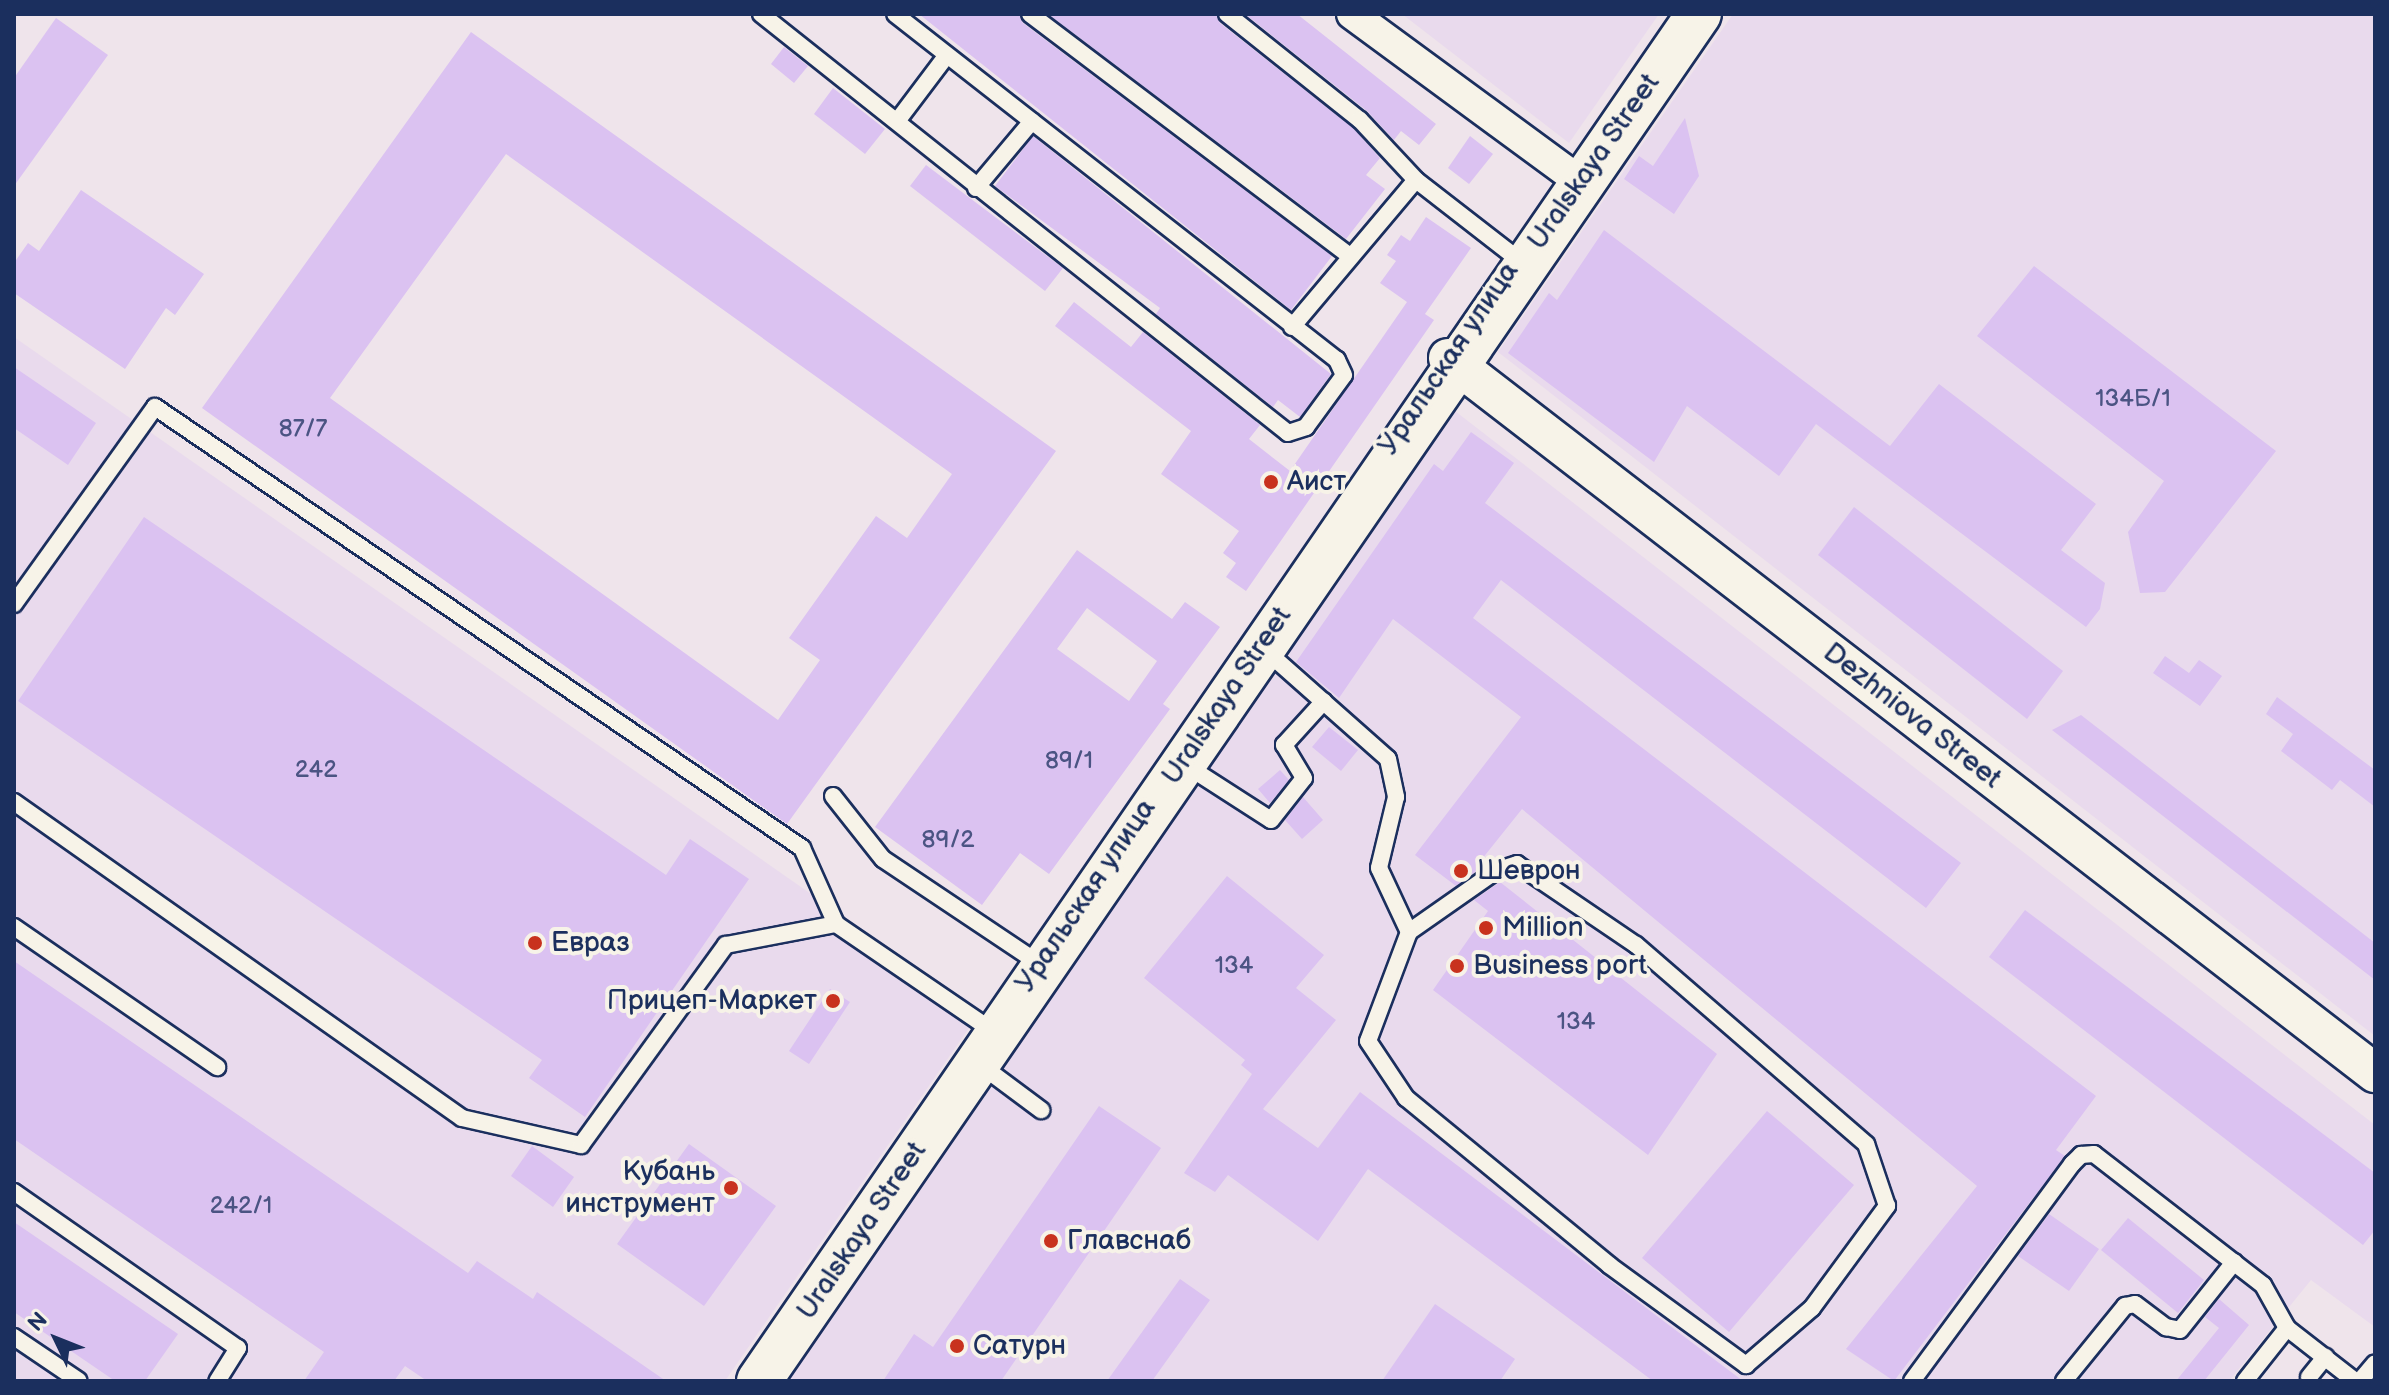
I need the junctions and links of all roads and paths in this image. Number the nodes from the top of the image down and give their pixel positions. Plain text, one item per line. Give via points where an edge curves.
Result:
1 (761, 14) edge
2 (895, 14) edge
3 (1030, 14) edge
4 (1227, 14) edge
5 (1352, 14) edge
6 (1689, 14) edge
7 (1699, 14) edge
8 (947, 55) junction
9 (898, 120) junction
10 (1032, 121) junction
11 (1618, 122) junction
12 (1416, 180) junction
13 (1577, 180) junction
14 (976, 188) junction
15 (1349, 255) junction
16 (1518, 259) junction
17 (1292, 327) junction
18 (1452, 360) junction
19 (14, 604) edge
20 (1261, 646) junction
21 (1324, 701) junction
22 (1182, 763) junction
23 (833, 796) dead end
24 (14, 802) edge
25 (836, 924) junction
26 (14, 927) edge
27 (1409, 932) junction
28 (1040, 964) junction
29 (989, 1043) junction
30 (217, 1067) dead end
31 (2375, 1073) edge
32 (1041, 1110) dead end
33 (14, 1192) edge
34 (2234, 1262) junction
35 (2287, 1328) junction
36 (14, 1337) edge
37 (2325, 1357) junction
38 (2375, 1363) edge
39 (2309, 1377) dead end
40 (79, 1381) edge
41 (217, 1381) edge
42 (753, 1381) edge
43 (759, 1381) edge
44 (1912, 1381) edge
45 (2064, 1381) edge
46 (2245, 1381) edge
47 (2357, 1381) edge

1 - 9 lane
2 - 8 lane
3 - 15 lane
4 - 12 lane via 1360,120
5 - 13 street
6 - 11 main road
7 - 11 main road, Uralskaya Street
8 - 9 lane
8 - 10 lane
9 - 14 lane
10 - 14 lane
10 - 17 lane
11 - 13 main road, Uralskaya Street
12 - 15 lane
12 - 16 lane
13 - 16 main road, Уральская улица
13 - 18 main road, Uralskaya Street
14 - 17 lane via 1288,433 1306,427 1344,375 1337,360
15 - 17 lane
16 - 18 main road, Уральская улица
18 - 20 main road, Uralskaya Street
18 - 28 main road, Уральская улица
18 - 31 street, Dezhniova Street
19 - 25 lane via 155,407 802,848
20 - 21 lane
20 - 22 main road, Uralskaya Street
21 - 22 lane via 1284,745 1304,778 1271,820
21 - 27 lane via 1388,759 1396,797 1379,868
22 - 29 main road, Uralskaya Street
23 - 28 lane via 883,859
24 - 25 lane via 462,1118 581,1145 726,945
25 - 29 lane
26 - 30 lane
27 - 27 lane via 1368,1041 1406,1098 1609,1265 1746,1365 1812,1308 1887,1206 1866,1144 1636,945 1517,864 1496,871
28 - 29 main road, Уральская улица
29 - 32 lane
29 - 42 main road, Уральская улица
29 - 43 main road, Uralskaya Street
33 - 41 lane via 238,1348
34 - 35 lane via 2271,1293
34 - 44 lane via 2104,1160 2081,1155
34 - 45 lane via 2180,1330 2166,1327 2135,1304 2125,1306
35 - 37 lane
35 - 46 lane
36 - 40 lane
37 - 39 lane
37 - 47 lane
38 - 47 lane

